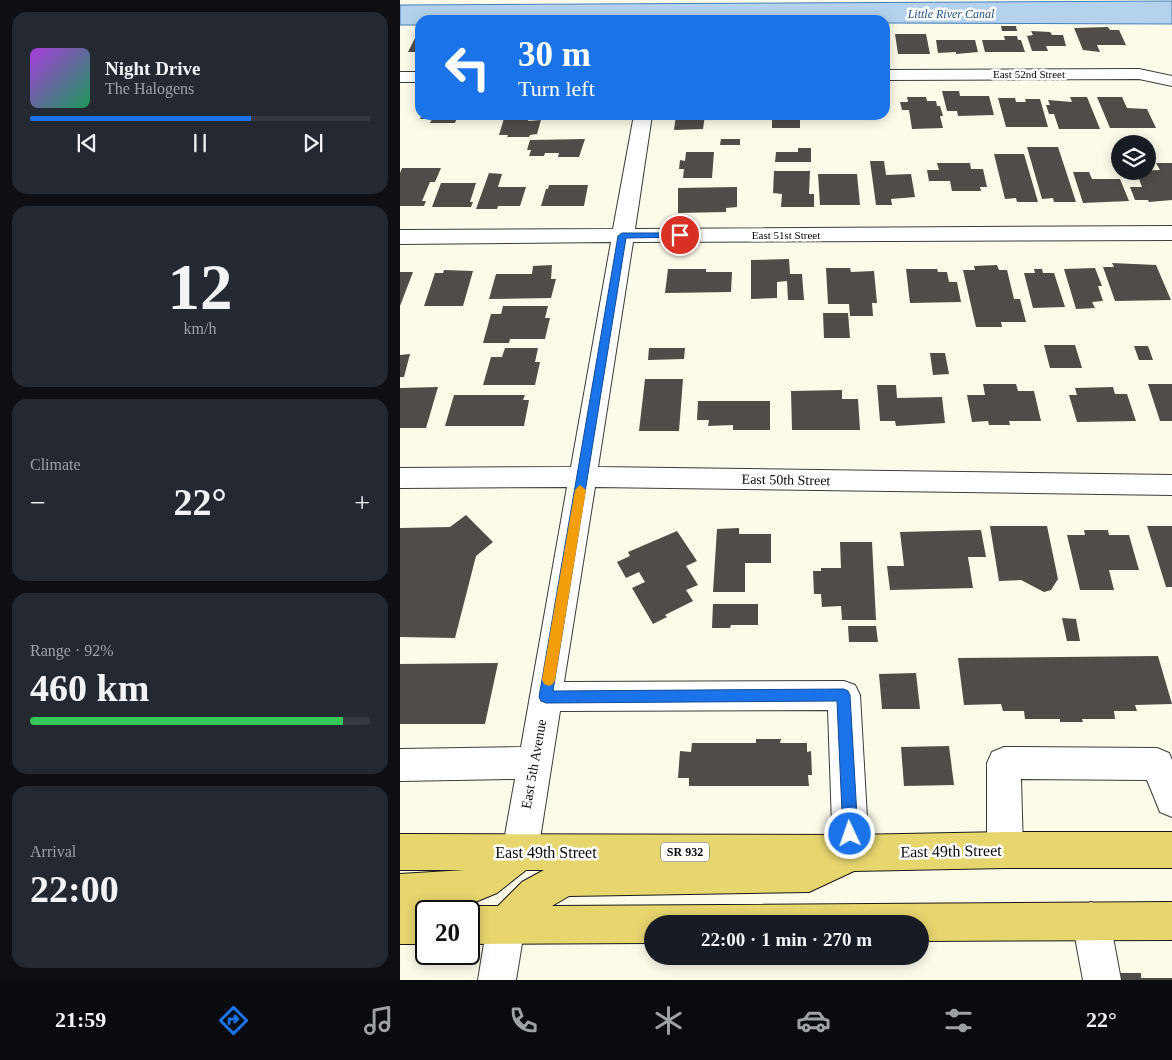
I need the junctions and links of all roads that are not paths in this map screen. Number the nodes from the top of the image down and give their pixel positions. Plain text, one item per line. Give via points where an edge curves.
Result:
1 (890, 75) edge
2 (400, 77) edge
3 (415, 77) edge
4 (1171, 82) edge
5 (642, 120) edge
6 (1172, 233) edge
7 (622, 236) junction
8 (400, 237) edge
9 (400, 478) edge
10 (582, 478) junction
11 (1172, 485) edge
12 (546, 697) junction
13 (534, 763) junction
14 (400, 765) edge
15 (1172, 800) edge
16 (1005, 850) junction
17 (1172, 850) edge
18 (400, 852) edge
19 (520, 852) junction
20 (851, 853) junction
21 (400, 892) edge
22 (1091, 921) junction
23 (1172, 921) edge
24 (506, 924) junction
25 (400, 925) edge
26 (415, 925) edge
27 (480, 925) edge
28 (497, 980) edge
29 (1102, 980) edge

1 - 4 street, East 52nd Street via 1139,74
2 - 3 street
5 - 7 street, East 5th Avenue
6 - 7 street, East 51st Street
7 - 8 street, East 51st Street
7 - 10 street, East 5th Avenue
9 - 10 street, East 50th Street
10 - 11 street, East 50th Street
10 - 12 street, East 5th Avenue
12 - 13 street, East 5th Avenue
12 - 20 street via 844,695
13 - 14 street
13 - 19 street, East 5th Avenue
15 - 16 street via 1158,764 1004,763
16 - 17 main road, East 49th Street / SR 932
16 - 20 main road, East 49th Street / SR 932
18 - 19 main road, East 49th Street / SR 932
19 - 20 main road, East 49th Street / SR 932
19 - 21 main road via 484,880 463,889
20 - 24 main road via 809,874 566,878 535,895
22 - 23 main road
22 - 24 main road
22 - 29 street
24 - 27 main road
24 - 28 street
25 - 26 main road

